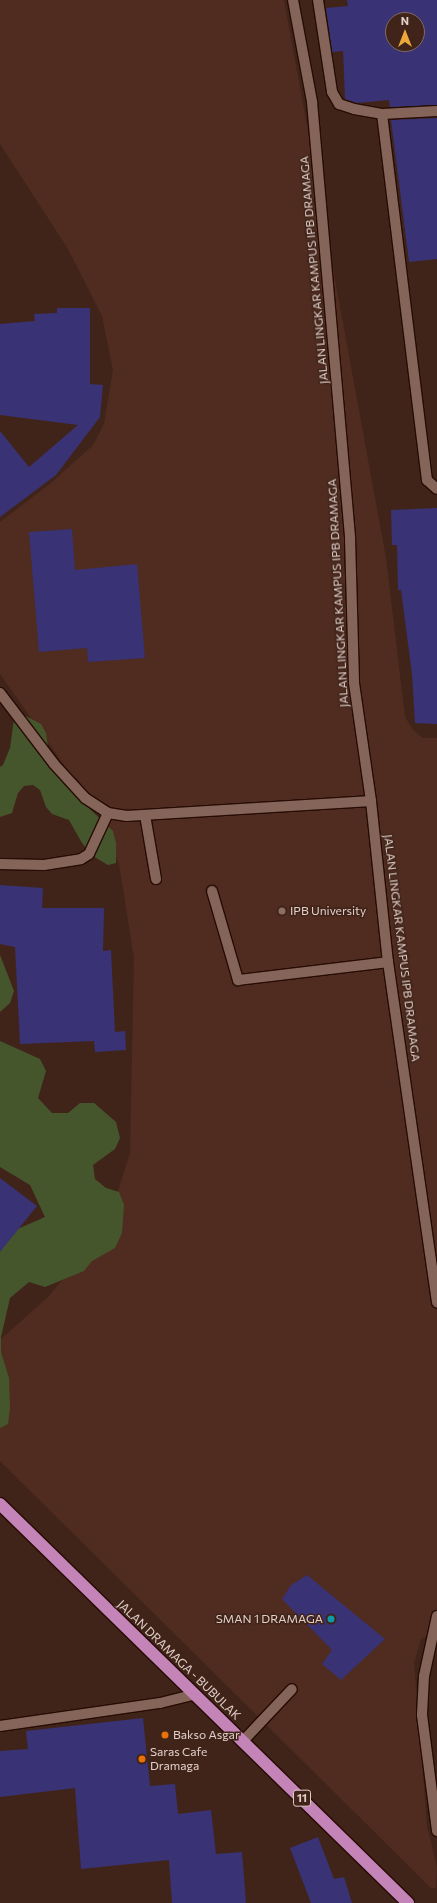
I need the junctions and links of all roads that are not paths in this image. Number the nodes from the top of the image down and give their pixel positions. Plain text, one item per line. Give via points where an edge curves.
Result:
1 (293, 0) edge
2 (318, 0) edge
3 (437, 110) edge
4 (382, 114) junction
5 (437, 489) edge
6 (0, 693) edge
7 (371, 801) junction
8 (108, 814) junction
9 (145, 815) junction
10 (0, 864) edge
11 (156, 879) dead end
12 (212, 891) dead end
13 (388, 962) junction
14 (437, 1302) edge
15 (0, 1504) edge
16 (437, 1616) edge
17 (434, 1643) edge
18 (292, 1689) dead end
19 (195, 1694) junction
20 (0, 1726) edge
21 (243, 1741) junction
22 (437, 1831) edge
23 (408, 1903) edge

1 - 7 street, JALAN LINGKAR KAMPUS IPB DRAMAGA via 312,102 350,538 354,683
2 - 4 street via 332,92 339,104 354,110
3 - 4 street
4 - 5 street via 428,480
6 - 8 street via 54,764 85,798
7 - 9 street
7 - 13 street, JALAN LINGKAR KAMPUS IPB DRAMAGA
8 - 9 street
8 - 10 street via 90,854 44,865
9 - 11 street
12 - 13 street via 238,980
13 - 14 street, JALAN LINGKAR KAMPUS IPB DRAMAGA
15 - 19 highway, JALAN DRAMAGA - BUBULAK / 11
16 - 17 street
17 - 22 street via 424,1676 422,1715
18 - 21 street
19 - 20 street via 160,1703
19 - 21 highway, JALAN DRAMAGA - BUBULAK / 11
21 - 23 highway, JALAN DRAMAGA - BUBULAK / 11

